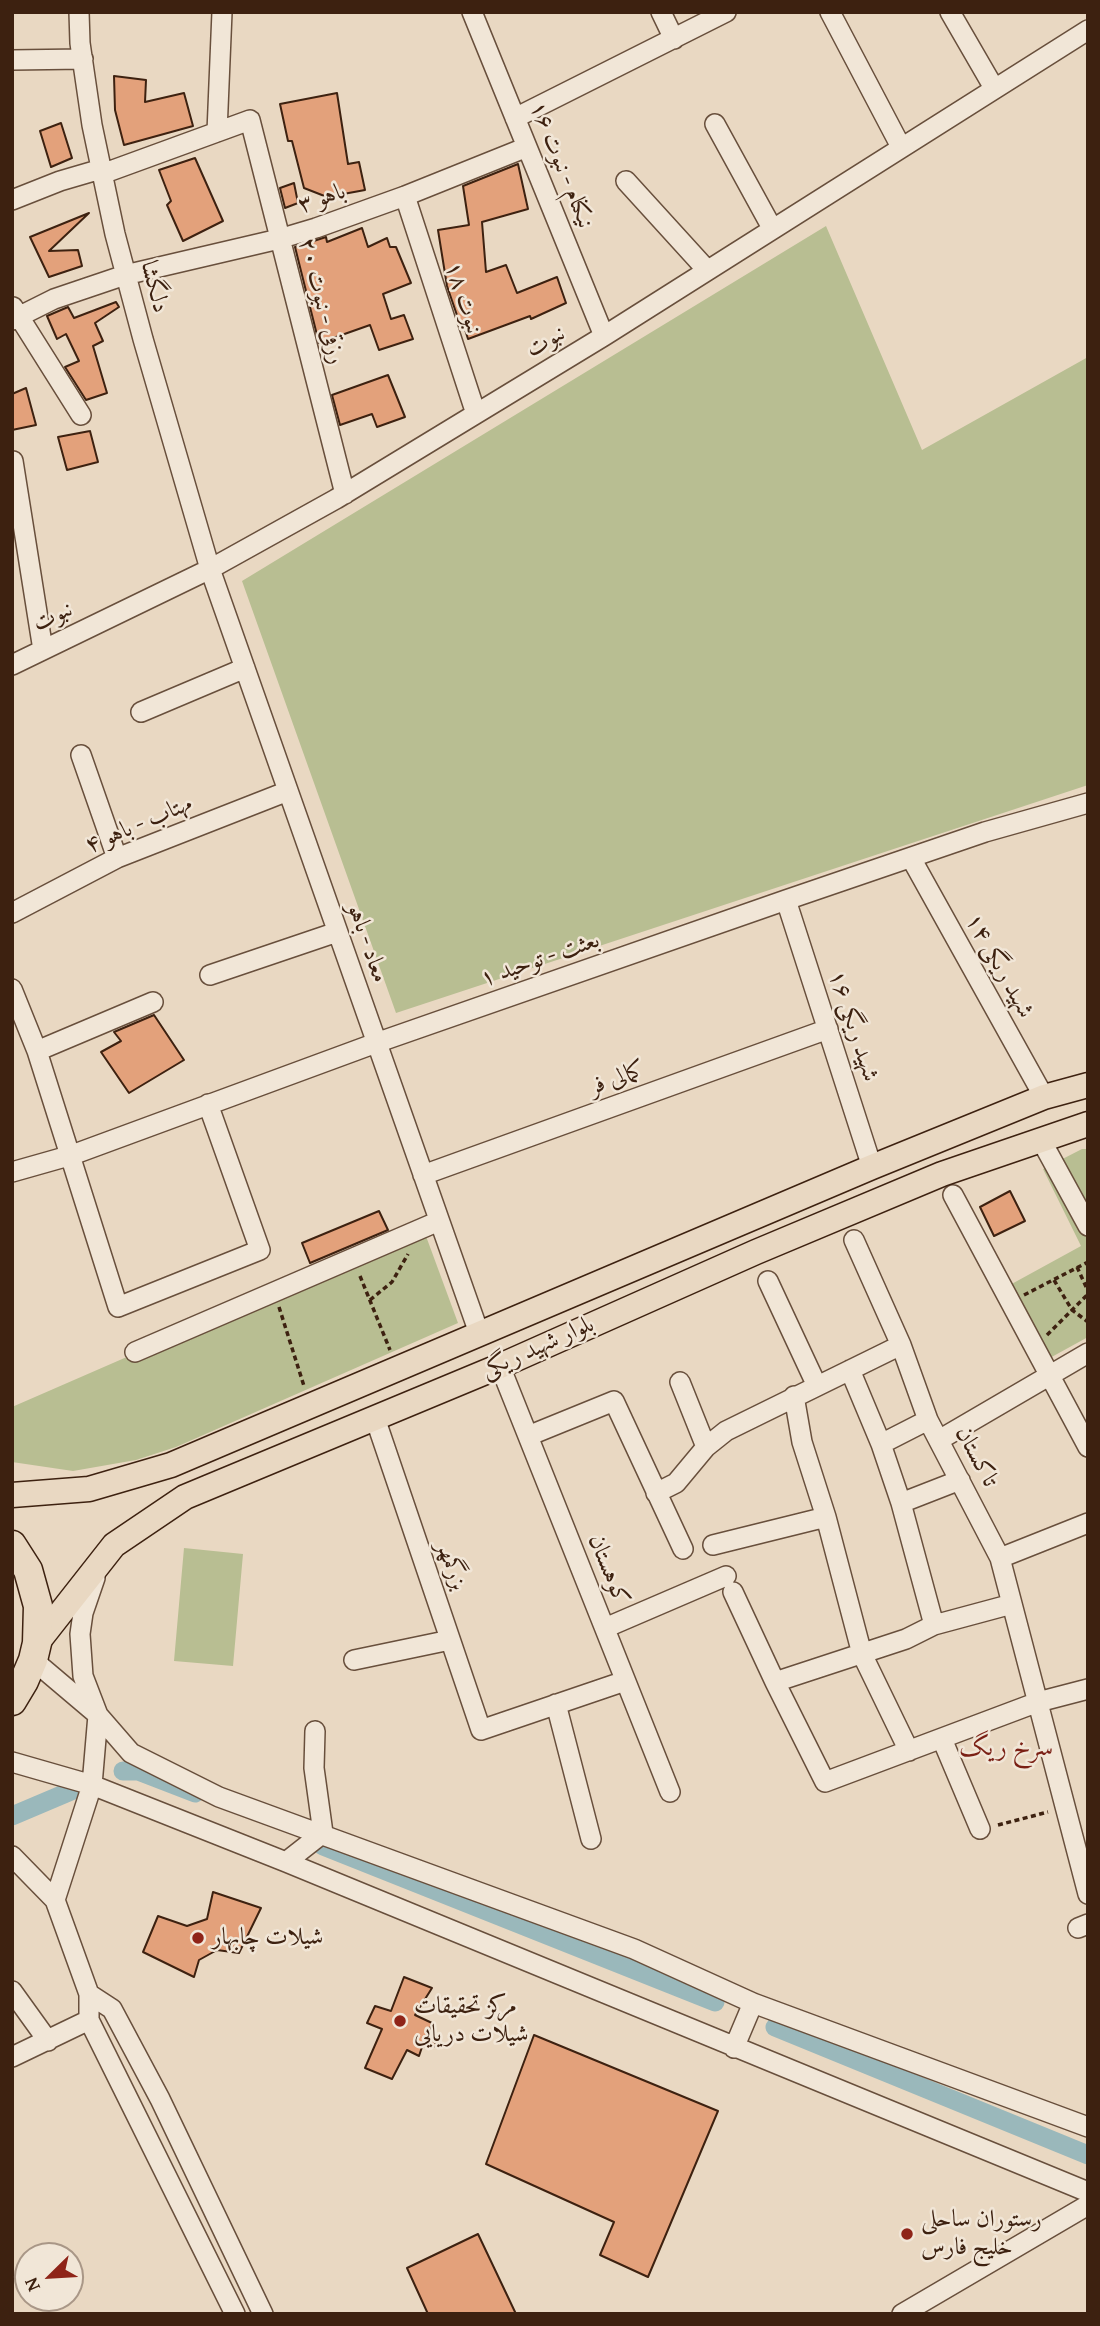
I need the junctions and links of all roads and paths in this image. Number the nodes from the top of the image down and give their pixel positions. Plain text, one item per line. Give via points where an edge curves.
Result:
1 (79, 12) edge
2 (222, 12) edge
3 (472, 12) edge
4 (661, 12) edge
5 (726, 12) edge
6 (830, 12) edge
7 (950, 12) edge
8 (1088, 30) edge
9 (674, 39) junction
10 (83, 59) junction
11 (12, 60) edge
12 (994, 88) junction
13 (516, 118) junction
14 (715, 124) dead end
15 (217, 132) junction
16 (901, 147) junction
17 (527, 148) junction
18 (102, 171) junction
19 (626, 181) dead end
20 (405, 196) junction
21 (12, 200) edge
22 (772, 228) junction
23 (279, 239) junction
24 (707, 270) junction
25 (125, 275) junction
26 (15, 314) edge
27 (604, 336) junction
28 (476, 414) junction
29 (81, 415) dead end
30 (13, 461) edge
31 (345, 494) junction
32 (18, 521) edge
33 (210, 569) junction
34 (43, 650) junction
35 (12, 665) edge
36 (245, 668) junction
37 (141, 712) dead end
38 (81, 755) dead end
39 (288, 791) junction
40 (1088, 803) edge
41 (117, 858) junction
42 (911, 858) junction
43 (786, 900) junction
44 (12, 913) edge
45 (337, 932) junction
46 (210, 975) dead end
47 (12, 989) edge
48 (153, 1002) dead end
49 (828, 1029) junction
50 (376, 1043) junction
51 (37, 1051) junction
52 (1088, 1085) edge
53 (1044, 1097) junction
54 (208, 1104) junction
55 (1088, 1124) edge
56 (1050, 1137) junction
57 (1088, 1137) edge
58 (72, 1155) junction
59 (872, 1167) junction
60 (12, 1172) edge
61 (423, 1175) junction
62 (953, 1195) dead end
63 (439, 1221) junction
64 (1088, 1226) edge
65 (414, 1231) junction
66 (854, 1240) dead end
67 (354, 1258) junction
68 (1088, 1262) edge
69 (1077, 1267) junction
70 (1054, 1280) junction
71 (768, 1281) dead end
72 (274, 1292) junction
73 (1088, 1293) edge
74 (370, 1300) junction
75 (1011, 1301) junction
76 (1072, 1310) junction
77 (1088, 1322) edge
78 (479, 1333) junction
79 (901, 1345) junction
80 (1035, 1347) junction
81 (135, 1352) dead end
82 (1088, 1353) edge
83 (500, 1366) junction
84 (397, 1368) junction
85 (850, 1370) junction
86 (1050, 1374) junction
87 (680, 1382) dead end
88 (817, 1386) junction
89 (794, 1396) junction
90 (310, 1405) junction
91 (375, 1418) junction
92 (928, 1420) junction
93 (528, 1436) junction
94 (939, 1440) junction
95 (881, 1444) junction
96 (706, 1447) junction
97 (1088, 1447) edge
98 (960, 1480) junction
99 (656, 1493) junction
100 (12, 1495) edge
101 (901, 1503) junction
102 (826, 1517) junction
103 (1088, 1523) edge
104 (12, 1545) edge
105 (713, 1545) dead end
106 (683, 1549) dead end
107 (1000, 1558) junction
108 (103, 1561) junction
109 (1012, 1604) junction
110 (934, 1625) junction
111 (605, 1629) junction
112 (450, 1640) junction
113 (35, 1651) junction
114 (862, 1654) junction
115 (354, 1660) dead end
116 (625, 1681) junction
117 (775, 1682) junction
118 (1088, 1689) edge
119 (12, 1701) edge
120 (1038, 1702) junction
121 (556, 1704) junction
122 (98, 1715) junction
123 (315, 1731) dead end
124 (942, 1739) junction
125 (909, 1751) junction
126 (12, 1762) edge
127 (93, 1785) junction
128 (670, 1792) dead end
129 (1063, 1808) junction
130 (980, 1829) joint
131 (323, 1833) junction
132 (591, 1839) dead end
133 (1082, 1848) edge
134 (12, 1856) edge
135 (286, 1862) junction
136 (1088, 1894) edge
137 (55, 1900) junction
138 (12, 1991) edge
139 (89, 1994) junction
140 (753, 2003) junction
141 (89, 2020) junction
142 (48, 2041) junction
143 (734, 2048) junction
144 (12, 2057) edge
145 (160, 2099) junction
146 (135, 2113) junction
147 (1088, 2127) edge
148 (1088, 2192) edge
149 (1088, 2205) edge
150 (235, 2314) edge
151 (262, 2314) edge
152 (902, 2314) edge

1 - 10 street, دلگشا
2 - 15 street
3 - 13 street, نیکنام - نبوت ۱۶
4 - 9 street
5 - 9 street
6 - 16 street
7 - 12 street
8 - 12 street, نبوت
9 - 13 street
10 - 11 street
10 - 18 street, دلگشا
12 - 16 street, نبوت
13 - 17 street, نیکنام - نبوت ۱۶
14 - 22 street
15 - 18 street
15 - 23 street, رزقی - نبوت ۲۰ via 250,120
16 - 22 street, نبوت
17 - 20 street, باهو ۳
17 - 27 street, نیکنام - نبوت ۱۶
18 - 21 street
18 - 25 street, دلگشا
19 - 24 street
20 - 23 street, باهو ۳
20 - 28 street, نبوت ۱۸
22 - 24 street, نبوت
23 - 25 street, باهو ۳
23 - 31 street, رزقی - نبوت ۲۰
24 - 27 street, نبوت
25 - 26 street, باهو ۳
25 - 33 street, دلگشا
26 - 29 street
27 - 28 street, نبوت
28 - 31 street, نبوت
30 - 32 street
31 - 33 street, نبوت
32 - 34 street
33 - 34 street, نبوت
33 - 36 street, معاد - باهو
34 - 35 street, نبوت
36 - 37 street
36 - 39 street, معاد - باهو
38 - 41 street
39 - 41 street, مهتاب - باهو ۴
39 - 45 street, معاد - باهو
40 - 42 street, بعثت - توحید ۱
41 - 44 street, مهتاب - باهو ۴
42 - 43 street, بعثت - توحید ۱
42 - 53 street, شهید ریگی ۱۴
43 - 49 street, شهید ریگی ۱۶
43 - 50 street, بعثت - توحید ۱
45 - 46 street
45 - 50 street, معاد - باهو
47 - 51 street
48 - 51 street
49 - 59 street, شهید ریگی ۱۶
49 - 61 street, کمالی فر
50 - 54 street, بعثت - توحید ۱
50 - 61 street, معاد - باهو
51 - 58 street
52 - 53 main road, بلوار شهید ریگی
53 - 59 main road, بلوار شهید ریگی
54 - 58 street, بعثت - توحید ۱
54 - 58 street via 260,1250 118,1307
55 - 56 main road, بلوار شهید ریگی
56 - 57 street
56 - 64 street
56 - 83 main road, بلوار شهید ریگی via 942,1174
58 - 60 street, بعثت - توحید ۱
59 - 78 main road, بلوار شهید ریگی
61 - 63 street, معاد - باهو
62 - 75 street
63 - 65 street
63 - 78 street, معاد - باهو
65 - 67 street
65 - 74 path via 400,1271
66 - 79 street, تاکستان
67 - 72 street
67 - 74 path
68 - 69 path
69 - 70 path
69 - 73 path
70 - 75 path
70 - 76 path
71 - 88 street
72 - 81 street
72 - 90 path
73 - 76 path
74 - 84 path
75 - 80 street
76 - 77 path
76 - 80 path
78 - 84 main road, بلوار شهید ریگی
79 - 85 street
79 - 92 street, تاکستان
80 - 86 street
82 - 86 street
83 - 91 main road, بلوار شهید ریگی
83 - 93 street, کوهستان
84 - 90 main road, بلوار شهید ریگی
85 - 88 street
85 - 95 street
86 - 94 street
86 - 97 street
87 - 96 street
88 - 89 street
89 - 96 street via 726,1431
89 - 102 street via 802,1442
90 - 100 main road, بلوار شهید ریگی via 171,1465 89,1489
91 - 108 main road, بلوار شهید ریگی via 185,1497 114,1545
91 - 112 street, بزرگمهر
92 - 94 street, تاکستان
92 - 95 street
93 - 99 street via 614,1401
93 - 111 street, کوهستان
94 - 98 street, تاکستان
95 - 101 street
96 - 99 street via 676,1483
98 - 101 street
98 - 107 street, تاکستان
99 - 106 street
101 - 110 street
102 - 105 street
102 - 114 street
103 - 107 street
104 - 113 highway via 28,1570 37,1606
107 - 109 street, تاکستان
108 - 113 main road, بلوار شهید ریگی via 71,1597
108 - 122 street via 90,1586 80,1634 83,1676
109 - 110 street
109 - 120 street, تاکستان
110 - 114 street
111 - 116 street, کوهستان
111 - 117 street via 729,1584
112 - 115 street
112 - 121 street, بزرگمهر via 481,1730
113 - 119 highway
113 - 122 street
114 - 117 street
114 - 125 street
116 - 121 street
116 - 128 street, کوهستان
117 - 125 street via 825,1782
118 - 120 street
120 - 124 street
120 - 129 street, تاکستان
121 - 132 street
122 - 127 street
122 - 131 street via 131,1753 219,1797
123 - 131 street via 314,1768
124 - 125 street
124 - 130 street
126 - 127 street
127 - 135 street
127 - 137 street
129 - 130 path
129 - 133 street, تاکستان
131 - 135 street
131 - 140 street via 634,1949
133 - 136 street, تاکستان
134 - 137 street
135 - 143 street
137 - 139 street
138 - 142 street
139 - 141 street
139 - 145 street via 112,2009
140 - 143 street
140 - 147 street
141 - 142 street
141 - 146 street
142 - 144 street
143 - 148 street
145 - 146 street
145 - 151 street
146 - 150 street
149 - 152 street

